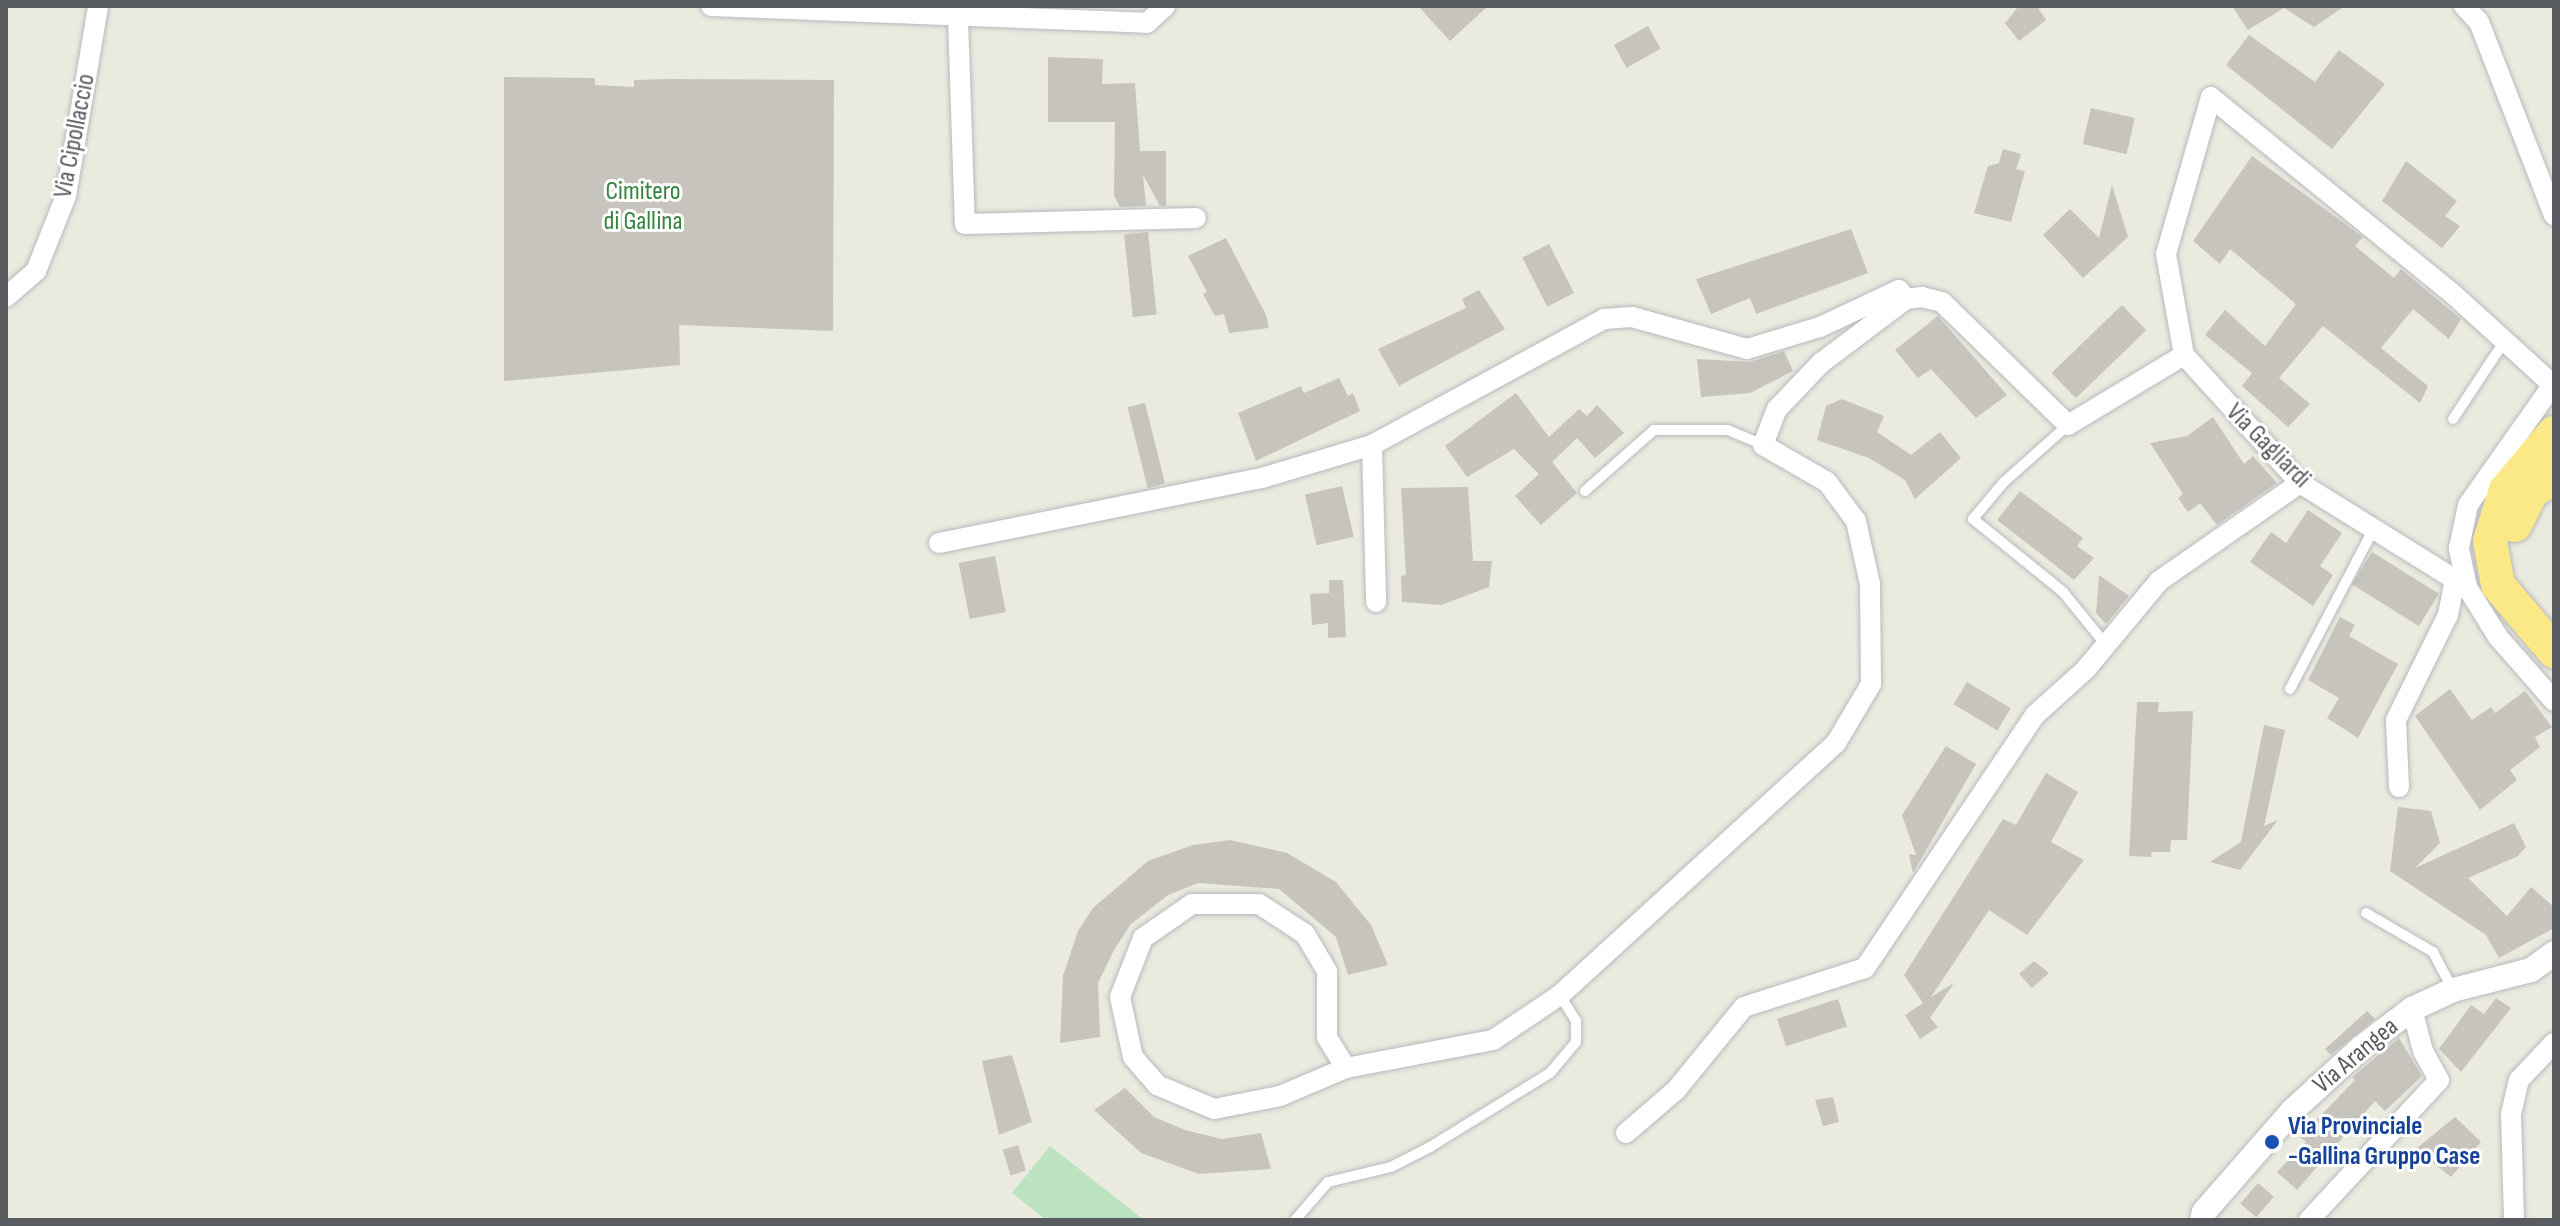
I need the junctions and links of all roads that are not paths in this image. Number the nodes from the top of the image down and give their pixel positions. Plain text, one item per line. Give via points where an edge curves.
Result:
1 (98, 6) edge
2 (711, 6) edge
3 (1165, 6) edge
4 (2464, 6) edge
5 (958, 18) junction
6 (2554, 215) edge
7 (1196, 218) dead end
8 (6, 297) edge
9 (1906, 299) junction
10 (2504, 342) junction
11 (2184, 355) junction
12 (2553, 384) edge
13 (2453, 419) dead end
14 (2068, 425) junction
15 (2554, 433) edge
16 (1372, 445) junction
17 (1763, 445) junction
18 (2554, 477) edge
19 (2300, 483) junction
20 (1585, 491) dead end
21 (2373, 530) junction
22 (939, 543) dead end
23 (2461, 584) junction
24 (1376, 602) dead end
25 (2547, 643) edge
26 (2106, 645) junction
27 (2290, 689) dead end
28 (2554, 701) edge
29 (2399, 787) dead end
30 (2366, 913) dead end
31 (2554, 953) edge
32 (2453, 990) junction
33 (1560, 995) junction
34 (2412, 1009) junction
35 (2554, 1043) edge
36 (1346, 1068) junction
37 (1626, 1133) dead end
38 (1295, 1220) edge
39 (2202, 1220) edge
40 (2309, 1220) edge
41 (2514, 1220) edge

1 - 8 street, Via Cipollaccio via 66,196 36,271
2 - 5 street
3 - 5 street via 1147,23
4 - 6 street via 2479,22
5 - 7 street via 965,224
9 - 14 street via 1942,302
9 - 16 street via 1899,290 1820,327 1747,349 1632,317 1604,319
9 - 17 street via 1821,363 1777,409
10 - 11 street via 2211,97 2166,254
10 - 12 street
10 - 13 lane
11 - 14 street
11 - 19 street, Via Gagliardi
12 - 23 street via 2468,505 2459,548
14 - 26 lane via 1973,519 2063,592
15 - 25 highway via 2506,490 2490,541 2498,585
16 - 22 street via 1262,478
16 - 24 street
17 - 20 lane via 1728,430 1654,430
17 - 33 street via 1827,482 1856,521 1870,584 1871,684 1836,743
18 - 25 highway via 2531,492 2515,524 2510,563 2518,594
19 - 21 street, Via Gagliardi
19 - 26 street via 2159,581
21 - 23 street, Via Gagliardi
21 - 27 lane
23 - 28 street, Via Gagliardi via 2498,637
23 - 29 street via 2396,720
26 - 37 street via 2035,715 1865,968 1744,1007 1676,1090
30 - 32 lane via 2433,952
31 - 32 street, Via Arangea via 2531,970
32 - 34 street, Via Arangea
33 - 36 street via 1493,1040
33 - 38 lane via 1576,1021 1576,1042 1550,1073 1391,1167 1328,1182
34 - 39 street, Via Arangea via 2292,1111
34 - 40 street via 2423,1051 2439,1080
35 - 41 street via 2519,1080 2511,1114
36 - 36 street via 1280,1096 1214,1109 1157,1085 1133,1057 1120,997 1143,938 1192,904 1259,904 1305,934 1327,971 1327,1037

